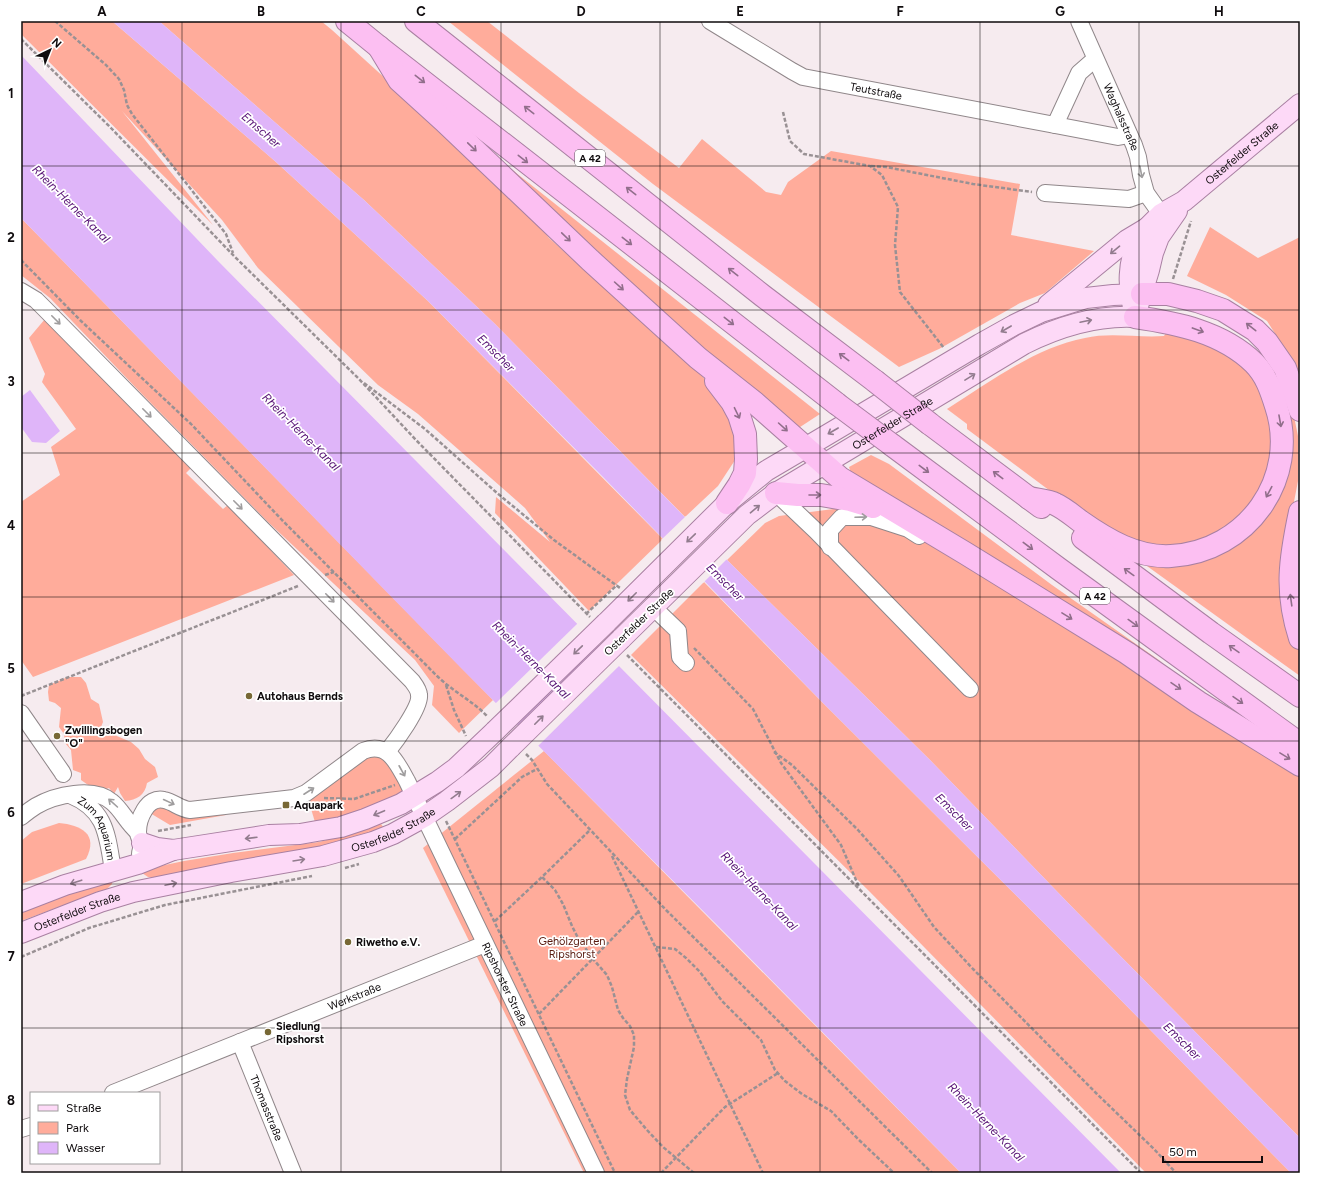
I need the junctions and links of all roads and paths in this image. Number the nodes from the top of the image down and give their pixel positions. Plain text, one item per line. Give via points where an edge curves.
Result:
1 (55, 21) edge
2 (347, 21) edge
3 (416, 21) edge
4 (710, 21) edge
5 (1079, 21) edge
6 (21, 39) edge
7 (378, 47) junction
8 (1095, 59) junction
9 (1300, 104) edge
10 (783, 112) dead end
11 (1055, 125) junction
12 (1129, 135) junction
13 (870, 166) junction
14 (1045, 193) joint
15 (1146, 193) junction
16 (1184, 201) junction
17 (1161, 214) junction
18 (1147, 228) junction
19 (234, 256) junction
20 (21, 260) edge
21 (24, 292) edge
22 (1136, 294) junction
23 (1041, 312) junction
24 (1135, 317) junction
25 (948, 354) dead end
26 (698, 358) junction
27 (359, 379) junction
28 (1300, 410) edge
29 (805, 448) junction
30 (824, 465) junction
31 (776, 493) junction
32 (1029, 498) junction
33 (723, 507) junction
34 (1300, 512) edge
35 (902, 516) junction
36 (830, 547) junction
37 (334, 572) junction
38 (312, 580) junction
39 (624, 591) junction
40 (1034, 595) junction
41 (653, 607) junction
42 (586, 614) junction
43 (599, 621) junction
44 (678, 631) junction
45 (1300, 638) edge
46 (623, 646) junction
47 (686, 663) dead end
48 (446, 685) junction
49 (970, 689) dead end
50 (21, 696) edge
51 (1300, 696) edge
52 (481, 710) dead end
53 (21, 713) edge
54 (467, 739) dead end
55 (1300, 744) edge
56 (387, 752) junction
57 (774, 752) junction
58 (532, 760) dead end
59 (1300, 765) edge
60 (537, 769) junction
61 (63, 774) dead end
62 (70, 795) junction
63 (414, 796) junction
64 (21, 817) edge
65 (424, 817) junction
66 (446, 820) dead end
67 (590, 831) junction
68 (140, 838) junction
69 (455, 839) junction
70 (174, 850) junction
71 (610, 853) junction
72 (138, 864) junction
73 (113, 870) junction
74 (542, 877) junction
75 (860, 889) junction
76 (133, 892) junction
77 (21, 902) edge
78 (638, 912) junction
79 (495, 921) junction
80 (21, 934) edge
81 (485, 944) junction
82 (655, 947) junction
83 (593, 959) junction
84 (539, 1014) junction
85 (240, 1042) junction
86 (778, 1073) junction
87 (115, 1092) edge
88 (731, 1104) junction
89 (676, 1157) junction
90 (293, 1173) edge
91 (596, 1173) edge
92 (615, 1173) edge
93 (660, 1173) edge
94 (694, 1173) edge
95 (764, 1173) edge
96 (894, 1173) edge
97 (932, 1173) edge
98 (1140, 1173) edge
99 (1176, 1173) edge

1 - 19 path via 119,79 132,114 226,234
2 - 7 highway, A 42
32 -> 3 highway, A 42, bridge via 763,296
4 - 11 street, Teutstraße via 803,76
5 - 8 street, Waghalsstraße
6 - 19 path
7 -> 26 highway via 399,80
7 -> 55 highway, A 42, bridge via 892,446
8 - 11 street via 1078,73
8 - 12 street, Waghalsstraße
9 - 16 main road, Osterfelder Straße
10 - 13 path via 790,141 804,154
11 - 12 street, Teutstraße via 1118,137
12 -> 15 street, Waghalsstraße via 1138,157
13 - 14 path via 973,184
13 - 25 path via 882,175 898,207 895,245 900,292
14 - 15 street via 1129,199
15 - 17 street, Waghalsstraße
16 - 17 main road, Osterfelder Straße
16 - 22 main road, Osterfelder Straße via 1159,237
17 - 18 main road, Osterfelder Straße
18 - 22 main road, Osterfelder Straße via 1137,244 1132,262 1129,283
18 -> 23 main road, Osterfelder Straße via 1127,240
19 - 27 path
20 - 37 path via 81,321 191,424
21 -> 38 street via 36,300
22 - 23 main road, Osterfelder Straße via 1086,298
22 - 24 main road, Osterfelder Straße
28 -> 22 highway via 1285,368 1255,330 1223,310 1197,300 1168,294
23 -> 29 main road, Osterfelder Straße via 980,344
30 -> 24 main road, Osterfelder Straße via 1032,340 1083,322 1122,316
24 -> 32 highway via 1187,326 1209,334 1235,348 1260,370 1279,413 1282,442 1280,465 1274,484 1262,506 1246,524 1214,546 1172,556 1149,555 1126,548 1098,533 1055,503
26 -> 29 highway via 755,403
26 -> 33 highway via 732,402 745,434 745,473 740,485
27 - 39 path via 425,429 497,494 554,540
27 - 42 path
29 - 30 highway
29 - 33 main road, Osterfelder Straße via 766,471
30 - 31 main road, Osterfelder Straße
30 - 35 highway via 840,478
31 -> 35 highway via 821,495 843,499
31 - 36 street
41 -> 31 main road, Osterfelder Straße via 735,527
51 -> 32 highway, A 42
33 -> 39 main road, Osterfelder Straße via 659,570
45 -> 34 highway via 1290,585 1292,548
35 - 40 highway
36 -> 40 street via 830,530 842,517 871,517 908,529 968,565
36 - 49 street
37 - 38 path
37 - 48 path
38 - 50 path
38 -> 56 street via 407,675 418,691 420,696 416,708
39 - 42 path
39 - 43 main road, Osterfelder Straße
40 -> 59 highway
41 - 44 street
41 - 46 main road, Osterfelder Straße
42 - 43 path
43 -> 63 main road, Osterfelder Straße, bridge via 495,731 456,768
44 - 47 street via 680,657
44 - 57 path via 753,709
65 -> 46 main road, Osterfelder Straße, bridge via 491,767
46 - 75 path
48 - 52 path
48 - 54 path
53 - 61 street
56 -> 63 street, Osterfelder Straße via 394,758
68 -> 56 street via 144,809 157,800 168,801 190,810 294,798 306,793 362,751 378,749
57 - 75 path via 841,845
57 - 99 path via 792,765 858,830 899,876 934,927
58 - 60 path
60 - 67 path via 547,784
60 - 69 path via 522,777
62 - 64 street, Zum Aquarium via 35,806
68 -> 62 street, Zum Aquarium via 113,802 106,797 90,793
62 - 73 street, Zum Aquarium via 85,802 101,820
63 - 65 street, Ripshorster Straße
63 -> 70 main road, Osterfelder Straße via 365,819 341,827
76 -> 65 main road, Osterfelder Straße via 329,855 394,834
65 - 81 street, Ripshorster Straße
66 - 69 path
67 - 71 path
67 - 74 path
68 - 70 main road via 157,848
68 - 72 street
69 - 79 path
70 - 72 main road, Osterfelder Straße
71 - 78 path
71 - 97 path
72 - 73 main road, Osterfelder Straße
72 - 76 main road, Osterfelder Straße
73 - 76 main road, Osterfelder Straße
73 -> 77 main road, Osterfelder Straße
74 - 79 path
74 - 83 path via 555,890 572,926
75 - 98 path
76 - 80 main road, Osterfelder Straße via 100,902
78 - 82 path
78 - 83 path
79 - 84 path
81 - 85 street, Werkstraße
81 - 91 street, Ripshorster Straße
82 - 86 path via 675,949 700,972 722,1001 761,1040
82 - 88 path
83 - 84 path
83 - 89 path via 607,975 618,1010 634,1035 625,1095 630,1110
84 - 92 path
85 - 87 street, Werkstraße
85 - 90 street, Thomasstraße
86 - 88 path
86 - 96 path via 784,1081 802,1094 831,1111
88 - 89 path via 725,1107
88 - 95 path
89 - 93 path
89 - 94 path

